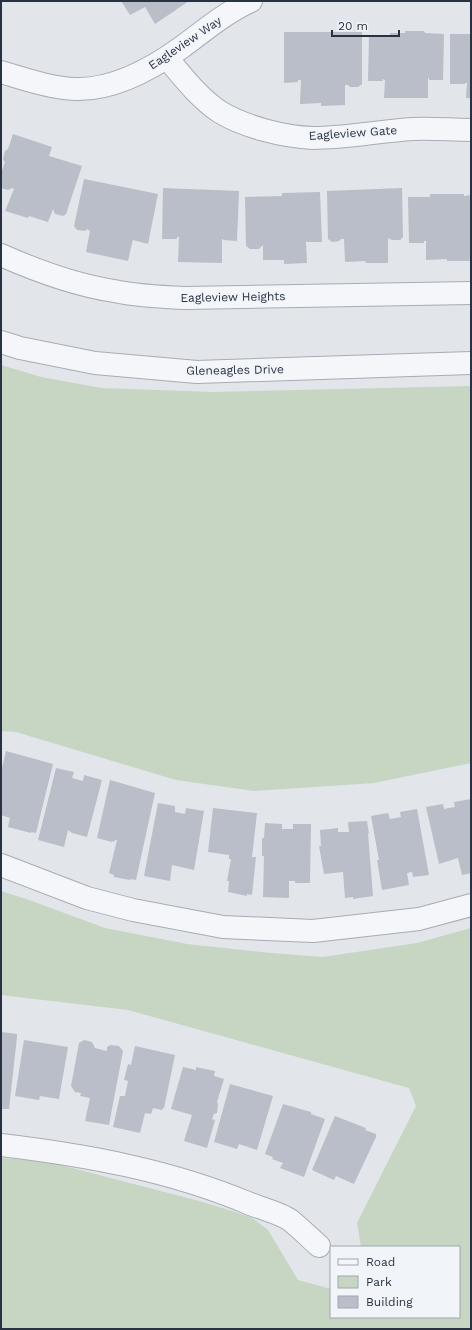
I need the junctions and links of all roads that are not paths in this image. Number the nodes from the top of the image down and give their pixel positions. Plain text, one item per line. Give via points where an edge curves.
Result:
1 (251, 1) edge
2 (167, 58) junction
3 (1, 72) edge
4 (471, 130) edge
5 (1, 255) edge
6 (471, 293) edge
7 (1, 342) edge
8 (471, 363) edge
9 (1, 865) edge
10 (471, 906) edge
11 (1, 1145) edge
12 (319, 1246) dead end

1 - 2 street, Eagleview Way via 219,20
2 - 3 street, Eagleview Way via 125,80 76,89
2 - 4 street, Eagleview Gate via 201,97 220,112 241,122 287,135 313,138 414,129
5 - 6 street, Eagleview Heights via 74,282 150,296 184,298
7 - 8 street, Gleneagles Drive via 95,363 197,372
9 - 10 street via 87,898 133,910 223,927 313,931 419,919
11 - 12 street via 58,1152 132,1166 183,1180 232,1196 289,1220

